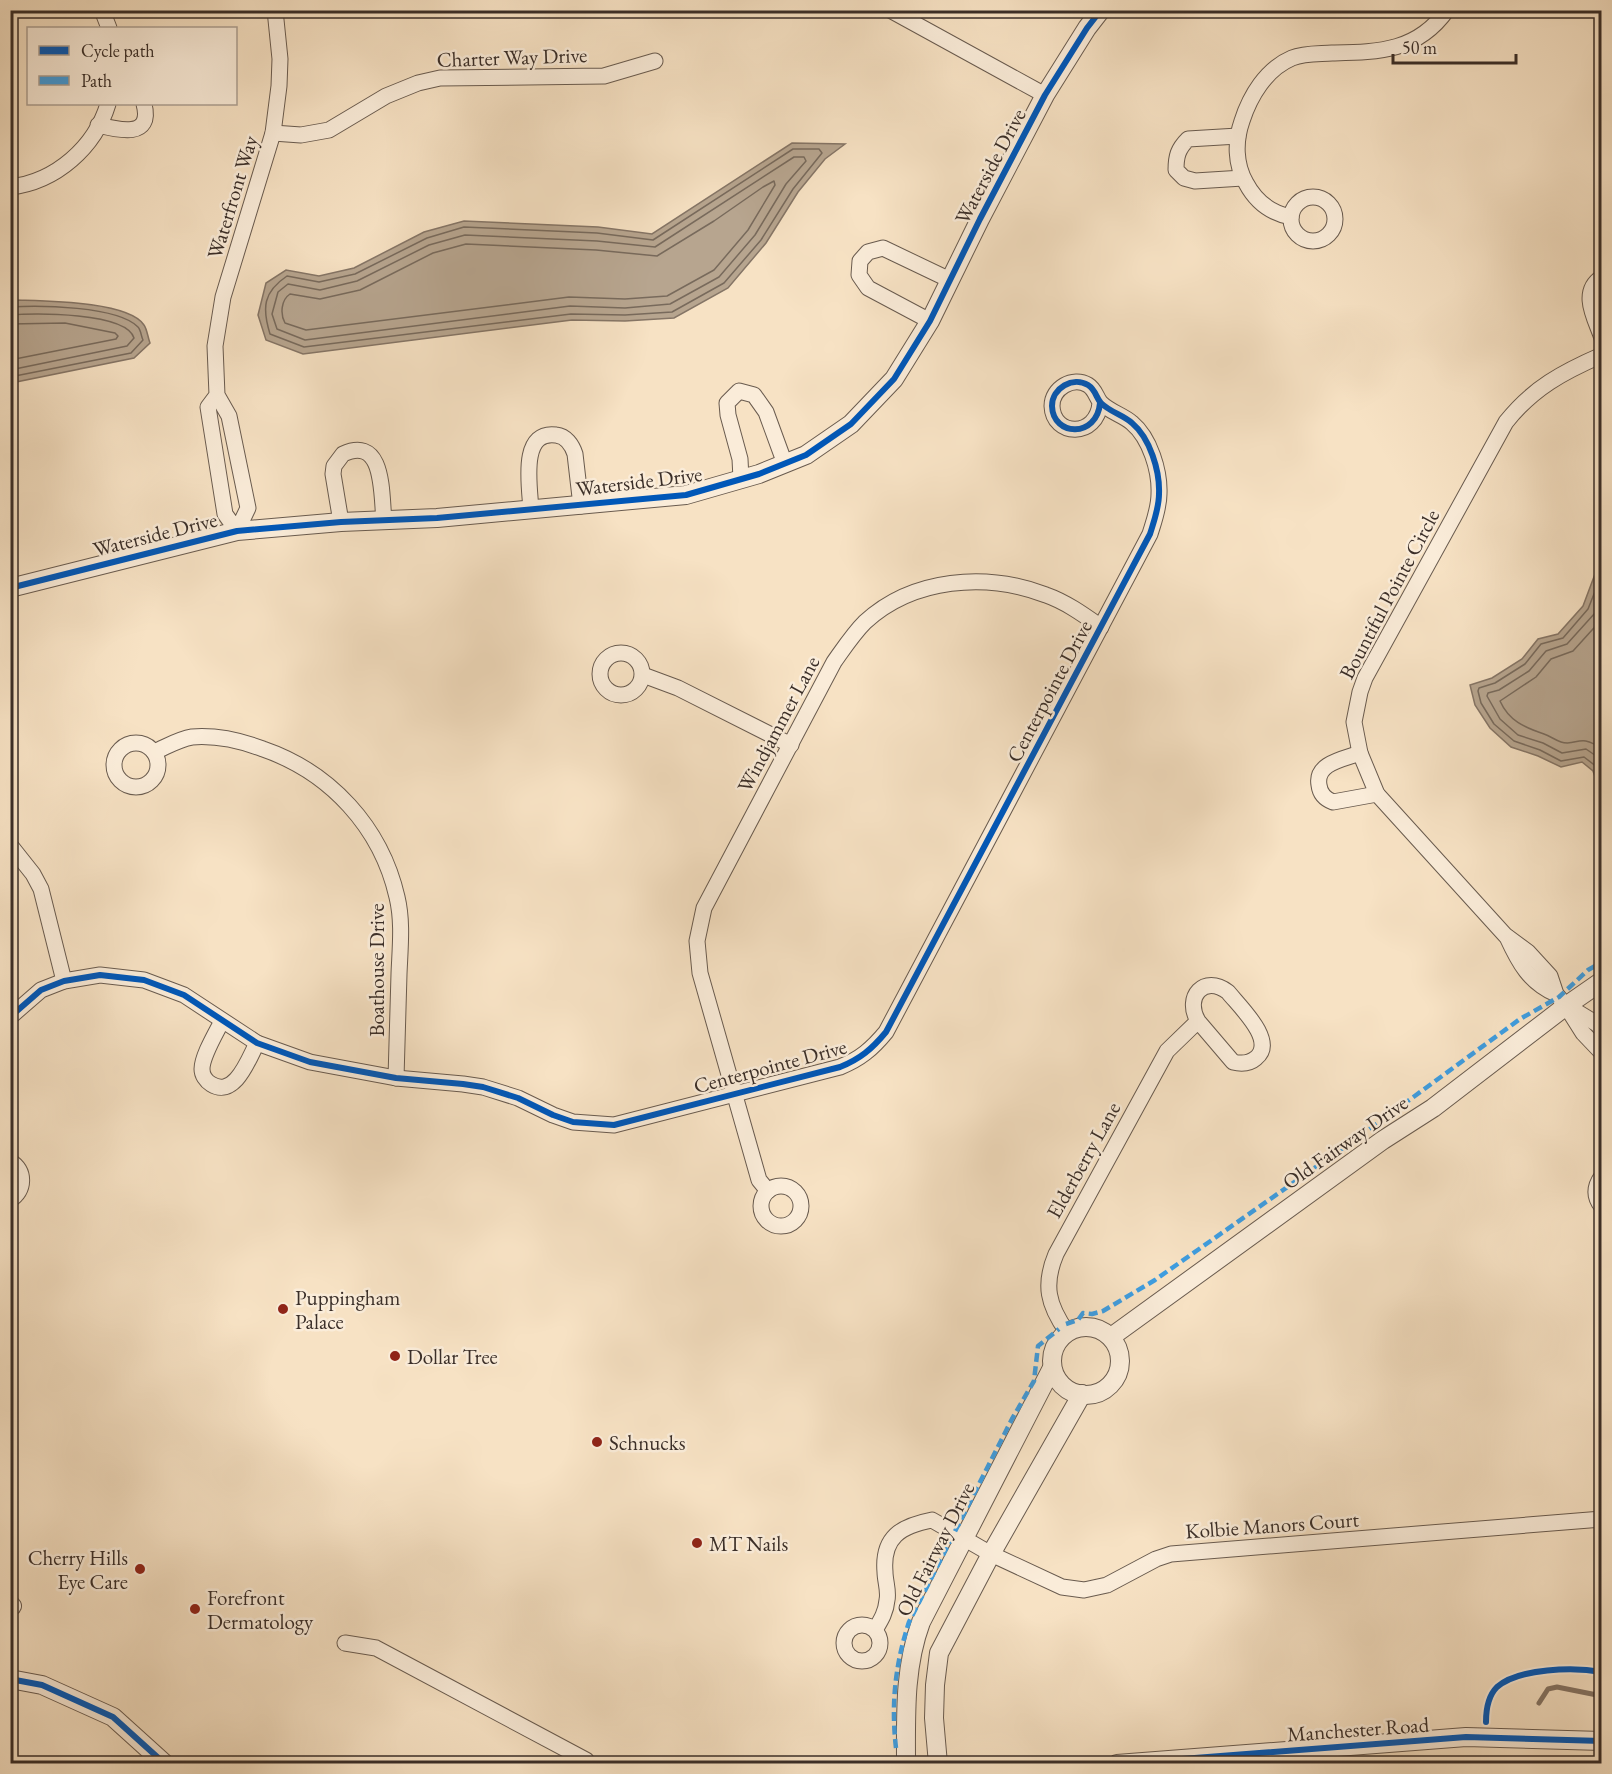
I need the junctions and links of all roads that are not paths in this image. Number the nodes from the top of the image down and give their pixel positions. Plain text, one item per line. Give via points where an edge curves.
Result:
1 (102, 10) edge
2 (275, 10) edge
3 (890, 10) edge
4 (1101, 10) edge
5 (1447, 10) edge
6 (109, 27) edge
7 (656, 61) dead end
8 (1046, 95) junction
9 (108, 105) edge
10 (144, 105) edge
11 (98, 125) junction
12 (273, 133) junction
13 (1238, 136) junction
14 (1243, 178) junction
15 (10, 188) edge
16 (1291, 217) dead end
17 (1602, 277) edge
18 (950, 280) junction
19 (930, 321) junction
20 (1602, 338) edge
21 (1602, 355) edge
22 (217, 395) junction
23 (1100, 403) dead end
24 (785, 464) junction
25 (741, 479) junction
26 (581, 506) junction
27 (531, 510) junction
28 (384, 520) junction
29 (341, 522) junction
30 (237, 531) junction
31 (10, 588) edge
32 (1101, 627) junction
33 (643, 675) dead end
34 (791, 745) junction
35 (154, 752) dead end
36 (1360, 753) junction
37 (1377, 794) junction
38 (10, 845) edge
39 (64, 981) junction
40 (1602, 981) edge
41 (1561, 1000) junction
42 (10, 1017) edge
43 (222, 1021) junction
44 (1198, 1021) junction
45 (1602, 1030) edge
46 (257, 1043) junction
47 (1602, 1053) edge
48 (396, 1078) junction
49 (734, 1093) junction
50 (10, 1161) edge
51 (1602, 1176) edge
52 (768, 1191) dead end
53 (10, 1200) edge
54 (1602, 1207) edge
55 (1067, 1332) junction
56 (1111, 1337) junction
57 (1052, 1368) junction
58 (1082, 1394) junction
59 (1602, 1519) edge
60 (966, 1538) junction
61 (991, 1554) junction
62 (875, 1630) dead end
63 (345, 1643) dead end
64 (10, 1679) edge
65 (1602, 1741) edge
66 (165, 1764) edge
67 (586, 1764) edge
68 (906, 1764) edge
69 (938, 1764) edge
70 (1117, 1764) edge

1 - 6 street
2 - 12 street, Waterfront Way via 280,59
3 - 8 street
4 - 8 street, Waterside Drive
5 - 13 street via 1425,33 1394,48 1309,54 1281,64 1255,92
7 - 12 street, Charter Way Drive via 604,76 440,78 386,96 329,130 301,135
8 - 18 street, Waterside Drive
9 - 11 street
10 - 11 street via 145,118 132,131
11 - 15 street via 80,153 63,167
12 - 22 street, Waterfront Way via 223,297 215,346
13 - 14 street via 1236,148
13 - 14 street via 1188,140 1176,157 1176,170 1195,181
14 - 16 street via 1266,208
17 - 20 street via 1589,292
18 - 19 street, Waterside Drive
18 - 19 street via 883,248 868,252 860,261 859,275 868,288
19 - 24 street, Waterside Drive via 894,379 851,424
21 - 36 street, Bountiful Pointe Circle via 1548,381 1506,422 1365,678 1354,722
22 - 30 street, Waterfront Way via 229,416 249,508
22 - 30 street, Waterfront Way via 208,406 225,514
23 - 32 street, Centerpointe Drive via 1132,423 1146,440 1160,495 1150,534
24 - 25 street, Waterside Drive
24 - 25 street via 766,412 754,394 739,391 727,403
25 - 26 street, Waterside Drive via 686,495
26 - 27 street, Waterside Drive
26 - 27 street via 572,447 561,436 546,435 530,451
27 - 28 street, Waterside Drive
28 - 29 street, Waterside Drive
28 - 29 street via 377,464 367,452 358,450 343,453 334,466
29 - 30 street, Waterside Drive
30 - 31 street, Waterside Drive
32 - 34 street, Windjammer Lane via 1047,595 1000,584 948,584 911,593 886,606 850,639
32 - 49 street, Centerpointe Drive via 886,1032 857,1060 840,1067
33 - 34 street via 678,688
34 - 49 street, Windjammer Lane via 704,908 698,941 700,972
35 - 48 street, Boathouse Drive via 189,738 220,736 247,743 319,776 354,810 382,855 397,898 400,940
36 - 37 street, Bountiful Pointe Circle
36 - 37 street via 1324,768 1318,779 1319,788 1322,795 1334,802
37 - 41 street, Bountiful Pointe Circle via 1505,935 1550,976
38 - 39 street via 41,889
39 - 42 street, Centerpointe Drive via 41,990
39 - 43 street, Centerpointe Drive via 100,975 144,980 184,995
40 - 41 street, Old Fairway Drive
41 - 45 street
41 - 47 street, Bountiful Pointe Circle
41 - 56 street, Old Fairway Drive via 1433,1108
43 - 46 street, Centerpointe Drive
43 - 46 street via 202,1067 212,1086 232,1084
44 - 44 street via 1233,1062 1247,1063 1261,1052 1263,1045 1257,1029 1222,987 1208,986 1198,991 1192,1005
44 - 55 street, Elderberry Lane via 1167,1051 1056,1254 1047,1281 1048,1291
46 - 48 street, Centerpointe Drive via 310,1062
48 - 49 street, Centerpointe Drive via 483,1087 552,1115 596,1125 614,1125
49 - 52 street, Windjammer Lane via 759,1180
50 - 53 street via 20,1170 22,1185
51 - 54 street via 1595,1190
55 - 56 street via 1090,1327
55 - 57 street, Old Fairway Drive via 1055,1345
56 - 58 street via 1120,1356 1115,1378 1094,1394
57 - 58 street via 1061,1384
57 - 60 street, Old Fairway Drive
58 - 61 street
59 - 61 street, Kolbie Manors Court via 1171,1554 1107,1585 1084,1590 1062,1587
60 - 61 street, Kolbie Manors Court
60 - 62 street, Kolbie Manors Court via 932,1520 900,1530 893,1537 886,1550 884,1569 888,1598
60 - 68 street, Old Fairway Drive via 914,1641 906,1690
61 - 69 street via 939,1653 934,1718
63 - 67 street via 376,1648 586,1760
64 - 66 street via 42,1685 113,1718
65 - 70 street, Manchester Road via 1466,1737

